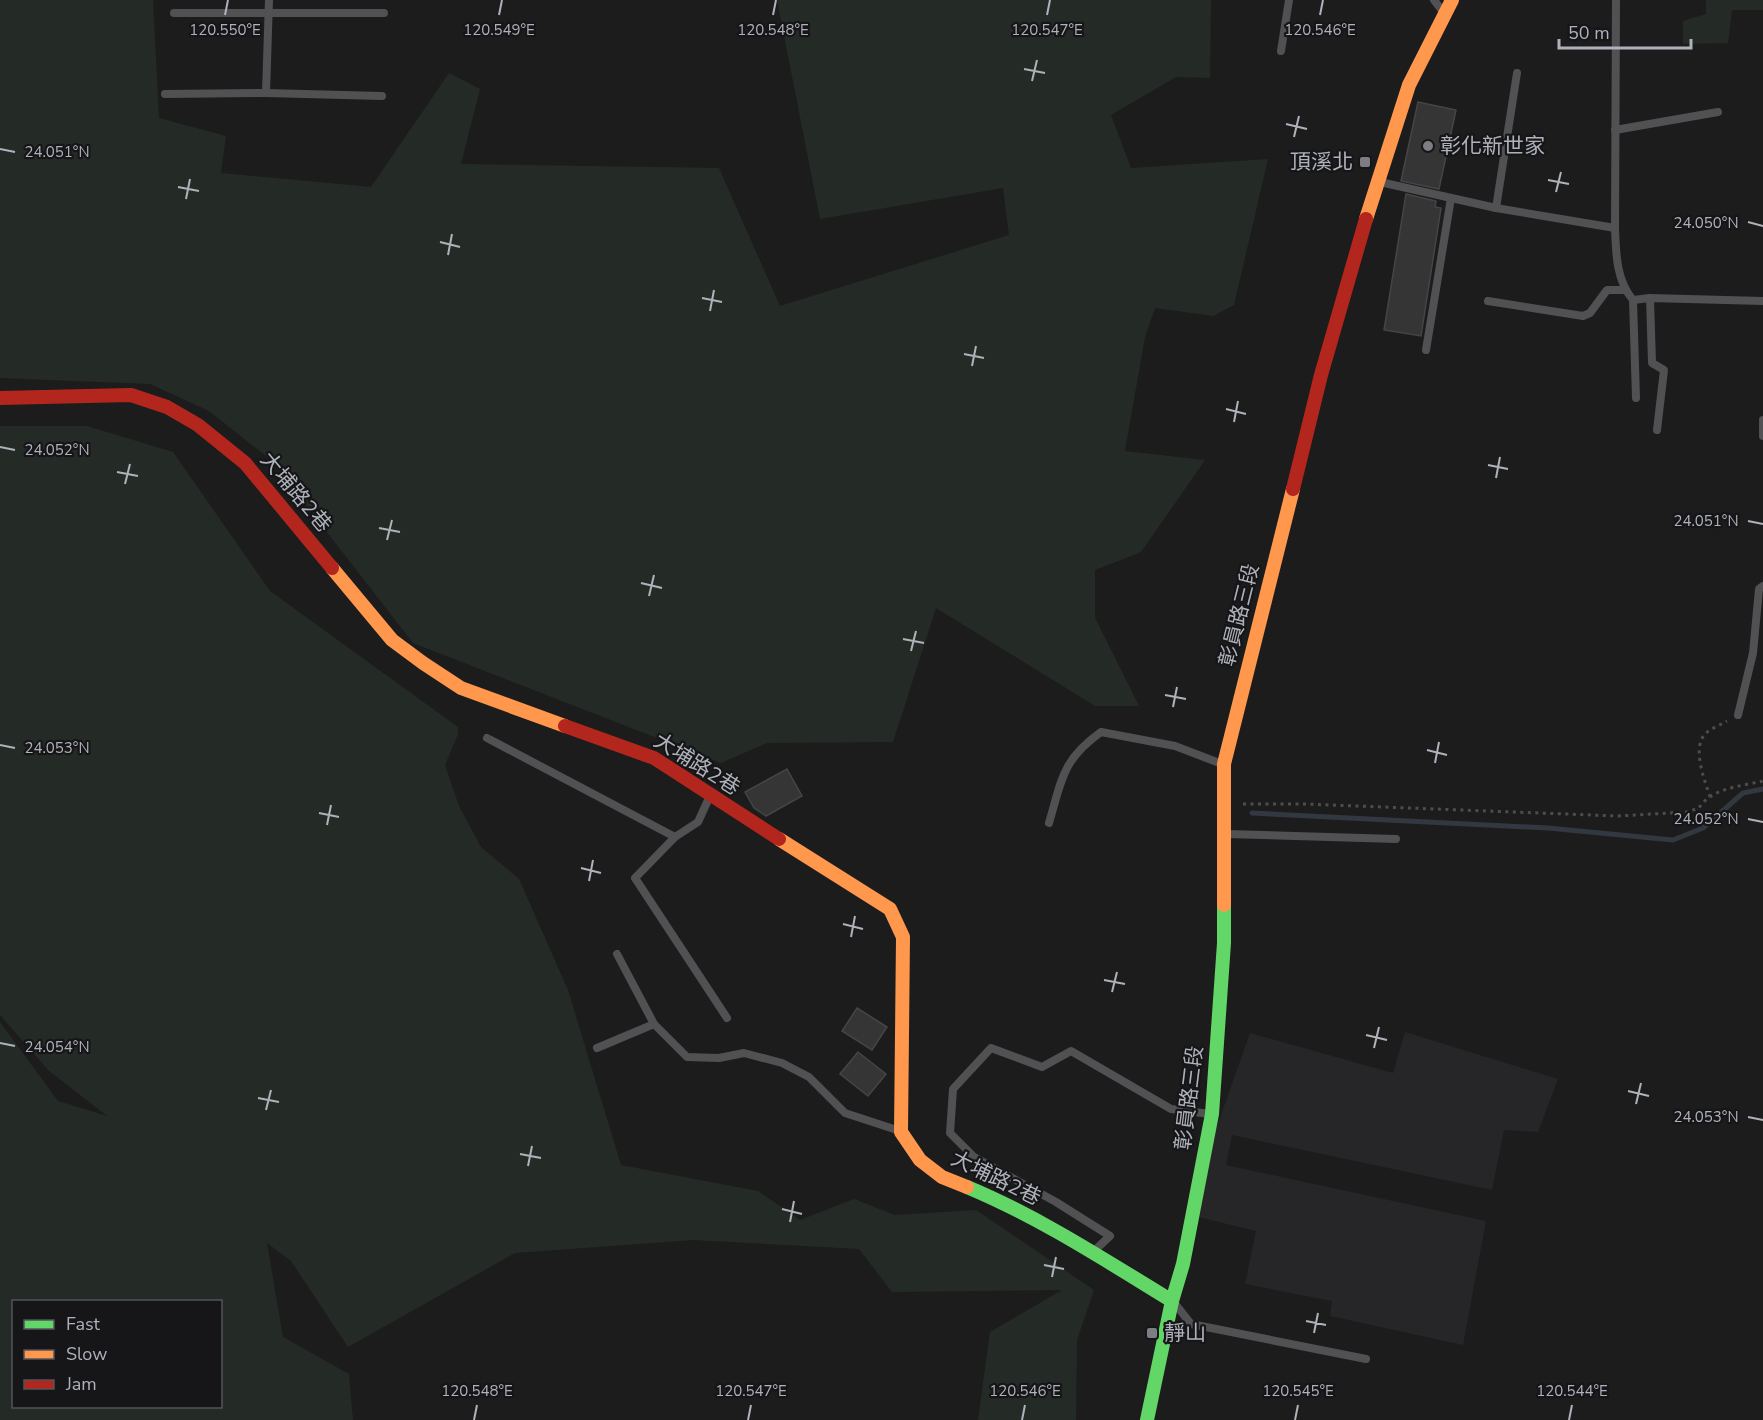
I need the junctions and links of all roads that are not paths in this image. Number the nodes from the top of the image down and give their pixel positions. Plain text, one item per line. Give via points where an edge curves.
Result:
1 (269, 0) edge
2 (1289, 0) edge
3 (1434, 0) edge
4 (1452, 0) edge
5 (1616, 0) edge
6 (174, 13) dead end
7 (269, 13) junction
8 (384, 13) dead end
9 (1444, 14) junction
10 (1281, 51) dead end
11 (1517, 74) dead end
12 (266, 93) junction
13 (165, 94) dead end
14 (382, 96) dead end
15 (1718, 112) dead end
16 (1615, 130) junction
17 (1379, 182) junction
18 (1451, 198) junction
19 (1496, 208) junction
20 (1615, 228) junction
21 (1624, 290) junction
22 (1650, 298) junction
23 (1633, 300) junction
24 (1488, 301) dead end
25 (1763, 301) edge
26 (1426, 350) dead end
27 (0, 398) edge
28 (1636, 398) dead end
29 (1763, 420) edge
30 (1657, 430) dead end
31 (1763, 436) edge
32 (1763, 586) edge
33 (1738, 715) road end
34 (487, 738) dead end
35 (1224, 764) junction
36 (710, 796) junction
37 (1049, 822) dead end
38 (1224, 834) junction
39 (675, 837) junction
40 (1396, 838) dead end
41 (617, 954) dead end
42 (727, 1018) dead end
43 (654, 1024) junction
44 (597, 1048) dead end
45 (1212, 1114) junction
46 (901, 1132) junction
47 (1093, 1252) junction
48 (1172, 1301) junction
49 (1366, 1359) dead end
50 (1147, 1420) edge

1 - 7 lane
2 - 10 lane
3 - 9 lane
4 - 9 street, 彰員路三段
5 - 16 lane
6 - 7 lane
7 - 8 lane
7 - 12 lane
9 - 17 street, 彰員路三段 via 1409,85
11 - 19 lane
12 - 13 lane
12 - 14 lane
15 - 16 lane
16 - 20 lane
17 - 18 lane
17 - 35 street, 彰員路三段 via 1321,375
18 - 19 lane
18 - 26 lane
19 - 20 lane
20 - 21 lane via 1616,258
21 - 23 lane
21 - 24 lane via 1607,290 1583,316
22 - 23 lane
22 - 25 lane
22 - 30 lane via 1652,363 1664,370
23 - 28 lane
27 - 36 street, 大埔路2巷 via 131,395 168,407 198,425 245,463 392,640 423,663 461,688 654,758
29 - 31 lane
32 - 33 lane via 1759,589 1753,653
34 - 39 lane
35 - 37 lane via 1175,746 1101,732 1084,744 1066,766
35 - 38 street, 彰員路三段
36 - 39 lane via 698,822
36 - 46 street, 大埔路2巷 via 890,909 903,937
38 - 40 lane
38 - 45 street, 彰員路三段 via 1224,943
39 - 42 lane via 634,878
41 - 43 lane
43 - 44 lane
43 - 46 lane via 687,1056 719,1058 744,1053 782,1063 809,1077 845,1113
45 - 47 lane via 1172,1109 1071,1051 1042,1067 991,1048 952,1089 950,1133 974,1157 1110,1236
45 - 48 street, 彰員路三段 via 1183,1264
46 - 47 street, 大埔路2巷 via 920,1160 942,1178 1008,1204
47 - 48 street, 大埔路2巷
48 - 49 lane via 1191,1323
48 - 50 street, 彰員路三段

